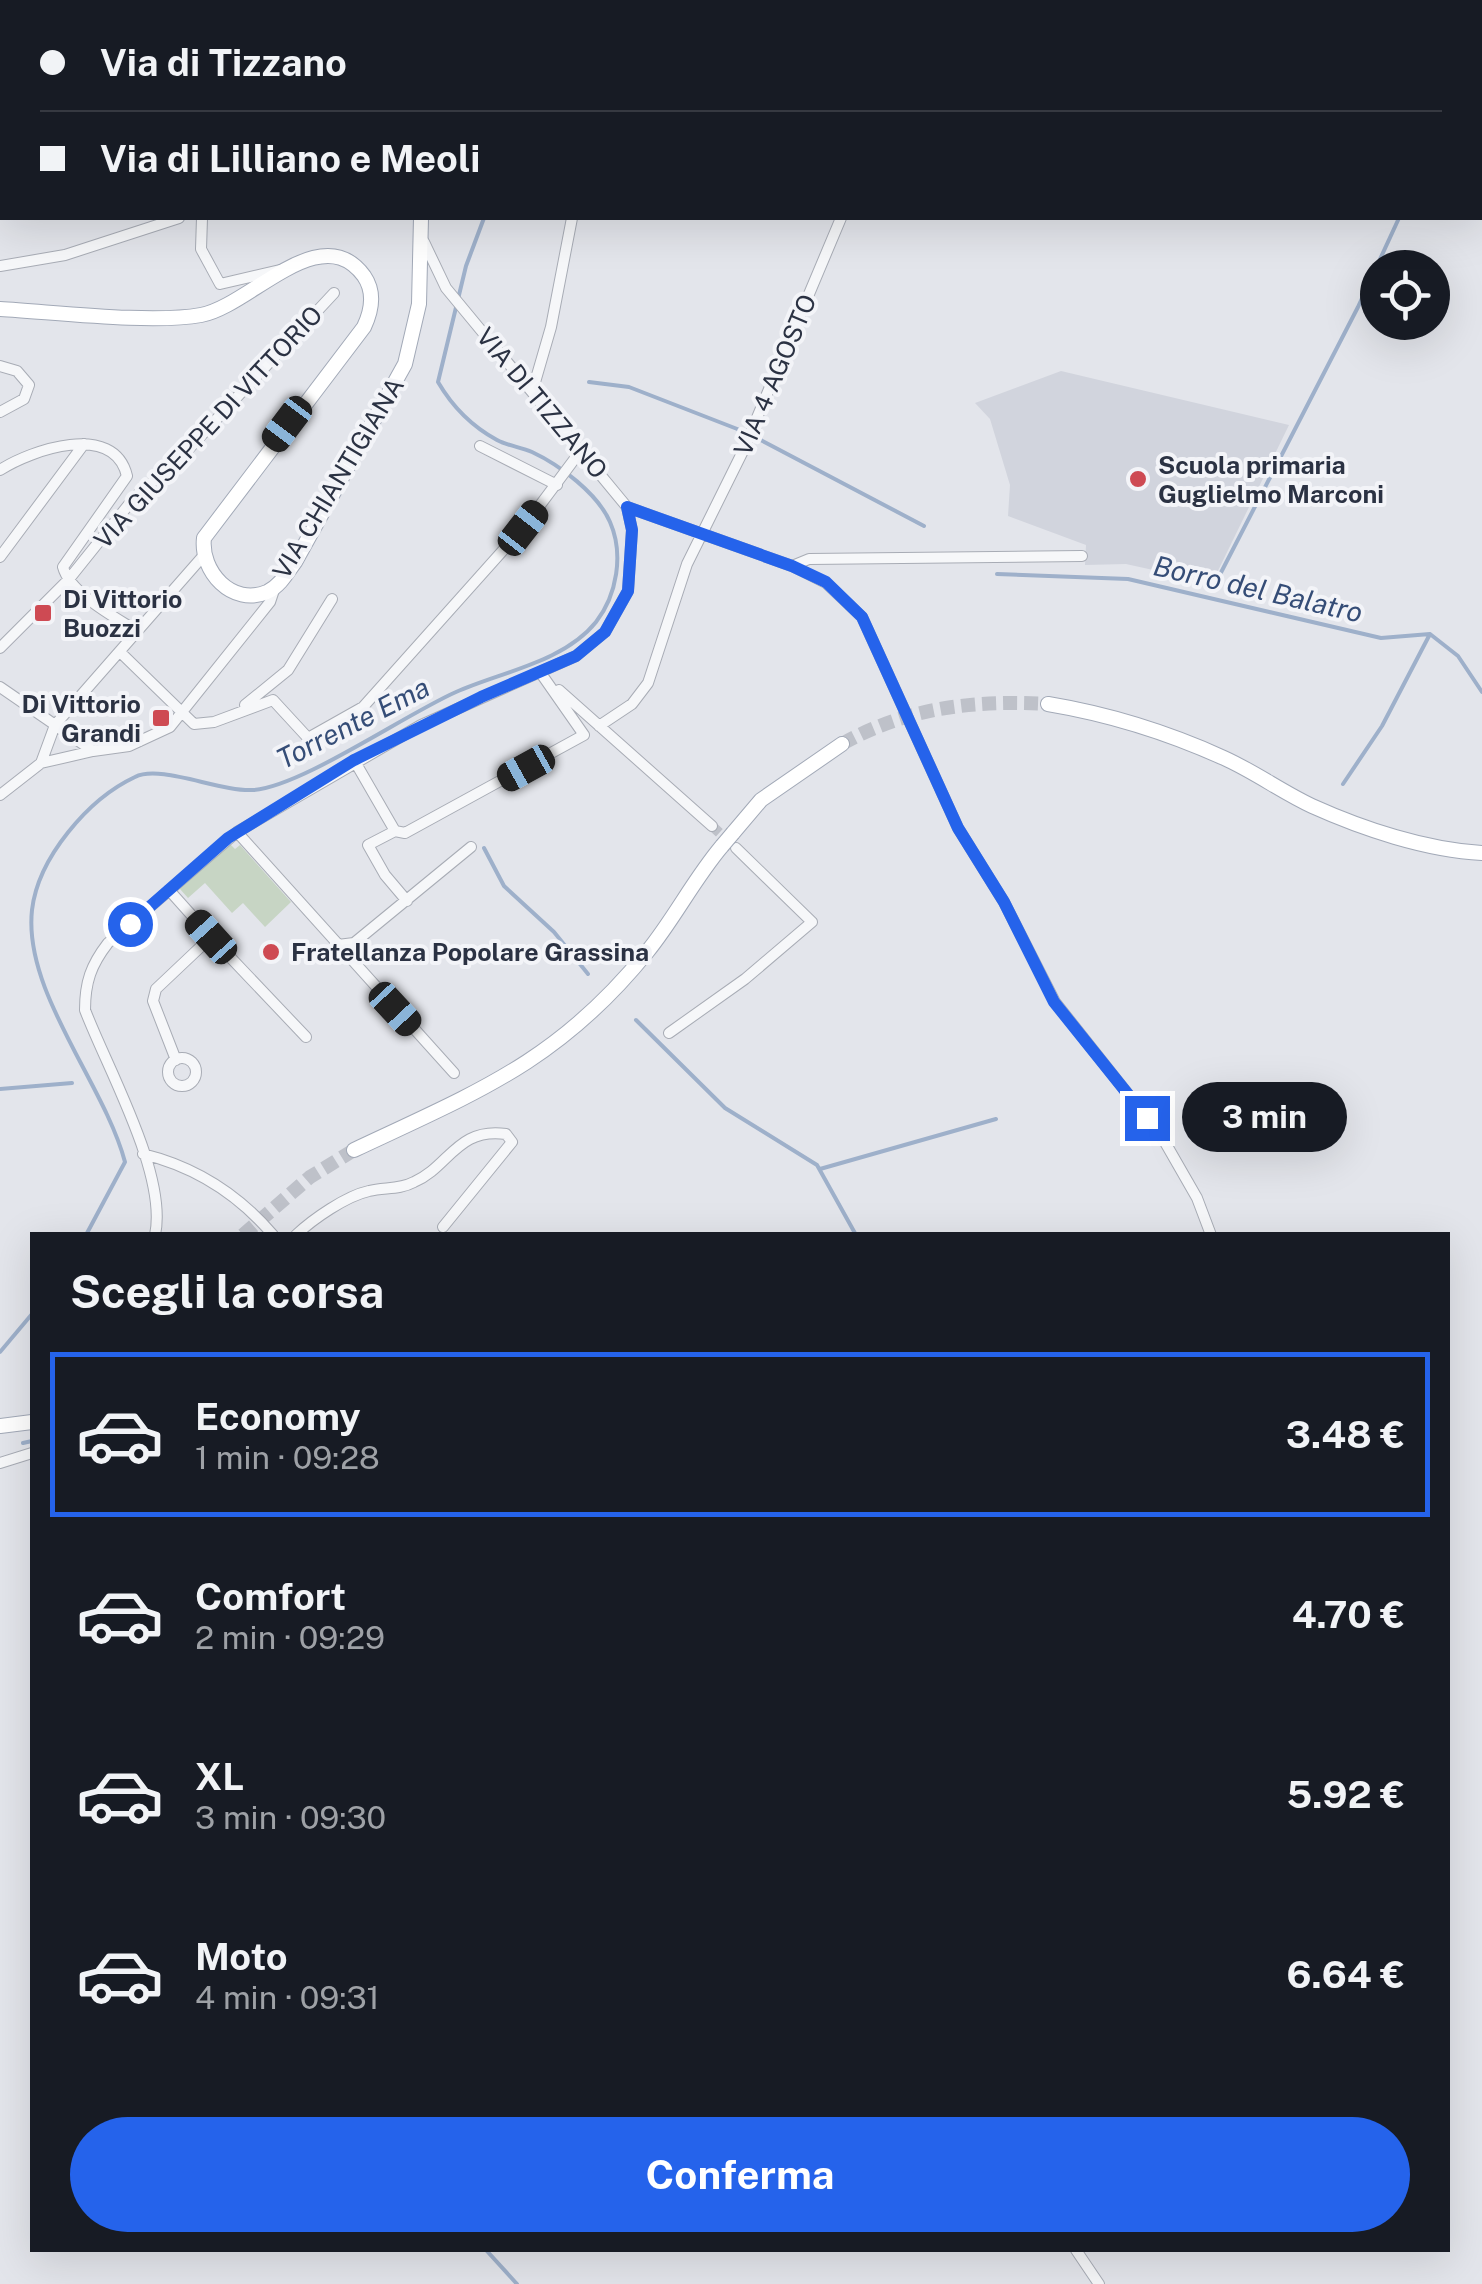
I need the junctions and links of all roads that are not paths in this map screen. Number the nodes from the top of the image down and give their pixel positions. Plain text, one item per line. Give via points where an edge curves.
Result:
1 (173, 220) edge
2 (202, 220) edge
3 (572, 220) edge
4 (840, 220) edge
5 (419, 225) edge
6 (0, 266) edge
7 (287, 268) junction
8 (334, 293) dead end
9 (0, 309) edge
10 (0, 366) edge
11 (533, 389) junction
12 (0, 412) edge
13 (84, 444) junction
14 (480, 446) dead end
15 (582, 450) junction
16 (0, 470) edge
17 (558, 483) junction
18 (627, 507) junction
19 (705, 532) junction
20 (204, 554) junction
21 (1082, 556) dead end
22 (0, 557) edge
23 (792, 566) junction
24 (70, 579) junction
25 (275, 587) junction
26 (332, 598) dead end
27 (136, 630) junction
28 (0, 648) edge
29 (120, 652) junction
30 (544, 675) junction
31 (0, 688) edge
32 (1048, 704) tunnel mouth
33 (184, 713) junction
34 (235, 714) junction
35 (56, 724) junction
36 (599, 726) junction
37 (842, 744) tunnel mouth
38 (93, 752) junction
39 (354, 760) junction
40 (41, 763) junction
41 (0, 795) edge
42 (712, 826) tunnel mouth
43 (394, 831) junction
44 (236, 832) junction
45 (731, 842) junction
46 (471, 847) dead end
47 (1482, 853) edge
48 (169, 890) junction
49 (407, 900) junction
50 (211, 937) junction
51 (354, 943) junction
52 (338, 945) junction
53 (349, 957) junction
54 (668, 1033) dead end
55 (306, 1038) dead end
56 (176, 1060) dead end
57 (454, 1073) dead end
58 (354, 1150) tunnel mouth
59 (143, 1154) junction
60 (443, 1228) dead end
61 (156, 1232) edge
62 (270, 1232) edge
63 (301, 1232) edge
64 (1211, 1232) edge
65 (30, 1422) edge
66 (0, 1426) edge
67 (30, 1454) edge
68 (0, 1463) edge
69 (1077, 2252) edge
70 (1099, 2284) edge

1 - 6 street via 65,255
2 - 7 street via 201,249 220,284
3 - 11 street
4 - 19 street, VIA 4 AGOSTO
5 - 11 street, VIA DI TIZZANO via 446,288
5 - 25 main road, VIA CHIANTIGIANA via 419,304 406,364
7 - 9 main road via 243,300 198,316
7 - 20 main road via 319,255 348,262 369,285 369,318 215,519
8 - 24 street, VIA GIUSEPPE DI VITTORIO via 186,453 134,498
10 - 12 street via 29,385 24,399
11 - 15 street, VIA DI TIZZANO
13 - 16 street via 20,457
13 - 22 street
13 - 24 street via 126,470 66,558
14 - 17 street
15 - 17 street
15 - 18 street, VIA DI TIZZANO
17 - 34 street via 363,707 308,738 273,700
18 - 19 street
18 - 30 street via 632,568 620,609 605,632
19 - 23 street
19 - 36 street, VIA 4 AGOSTO via 686,564 648,683 632,704
20 - 25 main road, VIA CHIANTIGIANA via 216,580 234,592
20 - 27 street
21 - 23 street via 808,559
23 - 64 street via 826,582 862,617 958,828 1054,1002 1162,1136
24 - 27 street
24 - 28 street, VIA GIUSEPPE DI VITTORIO
25 - 33 street
26 - 34 street via 288,670
27 - 29 street
29 - 33 street
29 - 35 street
30 - 36 street
30 - 39 street
30 - 43 street via 584,735 405,833
31 - 35 street
32 - 47 main road via 1088,710 1224,758 1312,806 1379,831
33 - 34 street via 194,724
33 - 38 street via 145,741
35 - 38 street
35 - 40 street
36 - 42 street
37 - 45 main road via 761,800
38 - 40 street
39 - 43 street
39 - 44 street
40 - 41 street
43 - 49 street via 368,845
44 - 48 street
44 - 52 street
45 - 54 street via 812,922
45 - 58 main road via 650,949 580,1025 519,1069
46 - 49 street
48 - 50 street
48 - 59 street via 108,943 85,986 85,1010
49 - 51 street
50 - 55 street
50 - 56 street via 156,989 154,1002
51 - 52 street
51 - 53 street
52 - 53 street
53 - 57 street
59 - 61 street
59 - 62 street via 240,1198
60 - 63 street via 504,1156 512,1142 506,1134 461,1143 424,1177 401,1188 368,1191
65 - 66 main road
67 - 68 street
69 - 70 street

